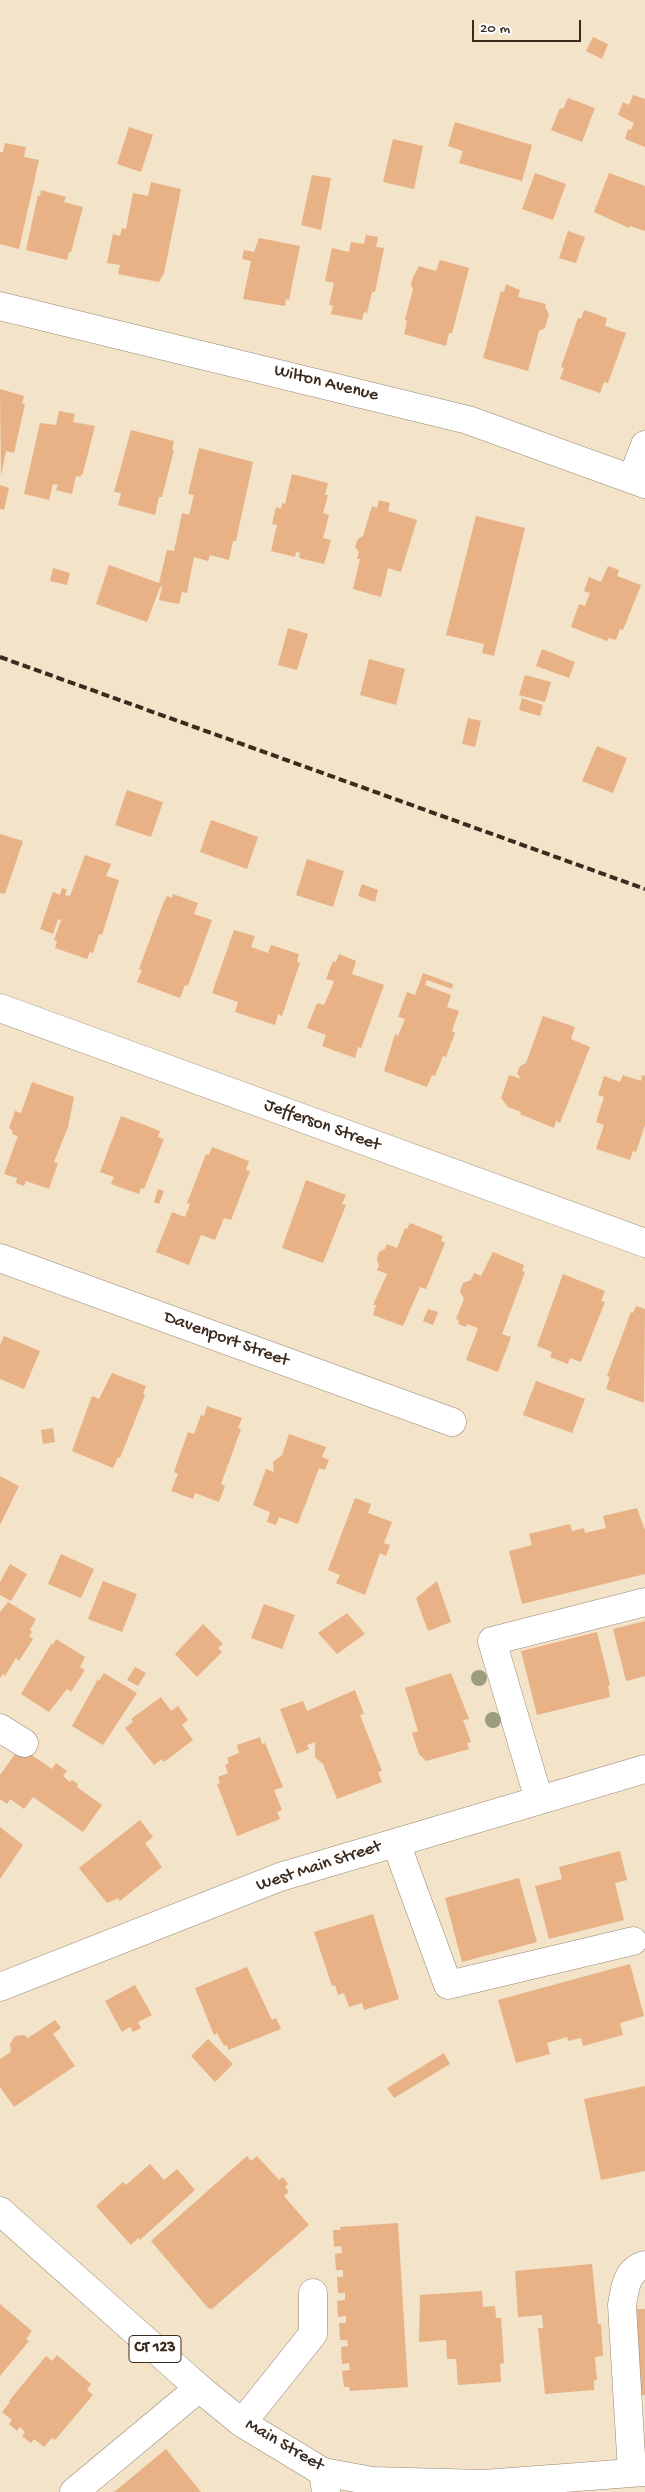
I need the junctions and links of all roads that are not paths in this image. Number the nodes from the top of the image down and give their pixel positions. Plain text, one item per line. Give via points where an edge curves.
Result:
1 (0, 306) edge
2 (645, 445) edge
3 (639, 482) edge
4 (0, 1008) edge
5 (645, 1243) edge
6 (0, 1258) edge
7 (452, 1422) dead end
8 (645, 1602) edge
9 (0, 1728) edge
10 (24, 1743) dead end
11 (645, 1769) edge
12 (539, 1800) junction
13 (396, 1843) junction
14 (633, 1942) dead end
15 (0, 1987) edge
16 (0, 2211) edge
17 (645, 2265) edge
18 (313, 2293) dead end
19 (199, 2388) junction
20 (242, 2423) junction
21 (638, 2472) edge
22 (324, 2482) edge
23 (417, 2488) edge
24 (493, 2488) edge
25 (74, 2492) edge

1 - 3 street, Wilton Avenue via 468,420
2 - 3 street
4 - 5 street, Jefferson Street
6 - 7 street, Davenport Street
8 - 12 street via 492,1641
9 - 10 street
11 - 12 street, West Main Street
12 - 13 street, West Main Street
13 - 14 street via 448,1985
13 - 15 street, West Main Street via 280,1877
16 - 19 street, Main Street / CT 123
17 - 21 street via 632,2271 622,2306
18 - 20 street via 313,2334
19 - 20 street, Main Street / CT 123
19 - 25 street
20 - 22 street, Main Street / CT 123
21 - 24 street, Main Street / CT 123
22 - 23 street, Main Street / CT 123 via 372,2481
23 - 24 street, Main Street / CT 123

